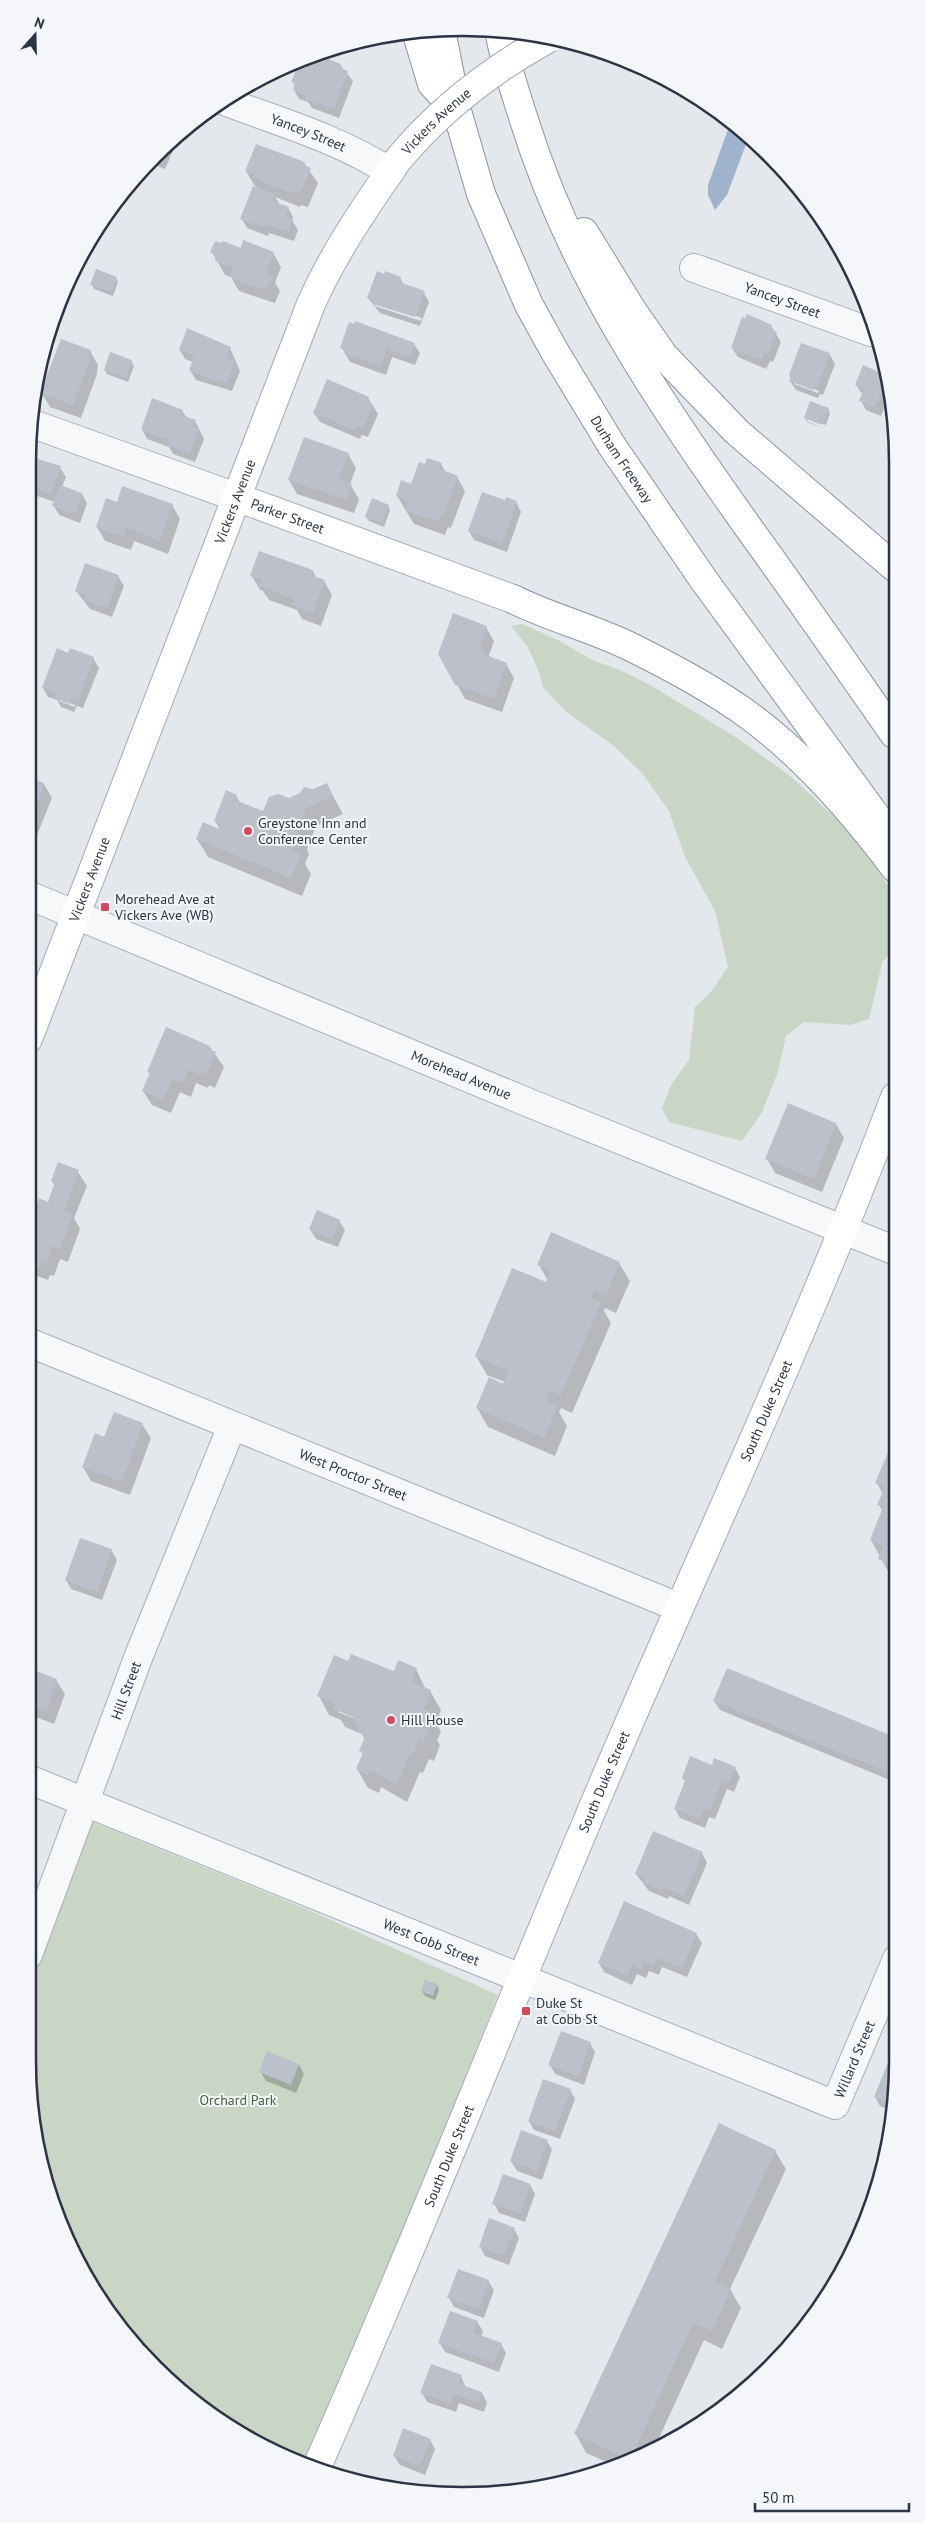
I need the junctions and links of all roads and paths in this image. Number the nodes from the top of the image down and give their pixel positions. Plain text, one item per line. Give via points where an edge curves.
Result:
1 (443, 37) edge
2 (501, 38) edge
3 (418, 39) edge
4 (540, 43) edge
5 (232, 104) edge
6 (457, 112) junction
7 (393, 166) junction
8 (548, 190) junction
9 (694, 268) dead end
10 (868, 331) edge
11 (38, 426) edge
12 (236, 498) junction
13 (889, 563) edge
14 (889, 727) edge
15 (889, 834) edge
16 (889, 861) edge
17 (36, 898) edge
18 (75, 915) junction
19 (36, 1018) edge
20 (889, 1113) edge
21 (844, 1229) junction
22 (889, 1248) edge
23 (36, 1345) edge
24 (232, 1426) junction
25 (678, 1607) junction
26 (36, 1782) edge
27 (85, 1802) junction
28 (36, 1934) edge
29 (889, 1978) edge
30 (520, 1979) junction
31 (836, 2106) joint
32 (319, 2462) edge

1 - 6 main road, Durham Freeway
2 - 8 main road via 519,105
3 - 6 main road via 432,84
4 - 7 main road, Vickers Avenue, bridge via 490,74 468,92 418,134
5 - 7 street, Yancey Street
6 - 15 main road, Durham Freeway via 481,194 508,258 529,305 582,398 703,580
7 - 12 main road, Vickers Avenue via 358,216 326,272
8 - 13 main road via 582,229 664,356 737,432
8 - 14 main road via 569,239 624,344 689,443
9 - 10 street, Yancey Street
11 - 12 street, Parker Street
12 - 16 main road, Parker Street via 513,598 627,645 718,694 782,742 842,802
12 - 18 main road, Vickers Avenue
17 - 18 street, Morehead Avenue
18 - 19 main road, Vickers Avenue
18 - 21 street, Morehead Avenue
20 - 21 main road, South Duke Street
21 - 22 street, Morehead Avenue
21 - 25 main road, South Duke Street via 777,1388
23 - 24 street, West Proctor Street
24 - 25 street, West Proctor Street
24 - 27 street, Hill Street via 138,1658
25 - 30 main road, South Duke Street
26 - 27 street, West Cobb Street
27 - 28 street, Hill Street
27 - 30 street, West Cobb Street
29 - 31 street, Willard Street
30 - 31 street, West Cobb Street
30 - 32 main road, South Duke Street via 407,2261

